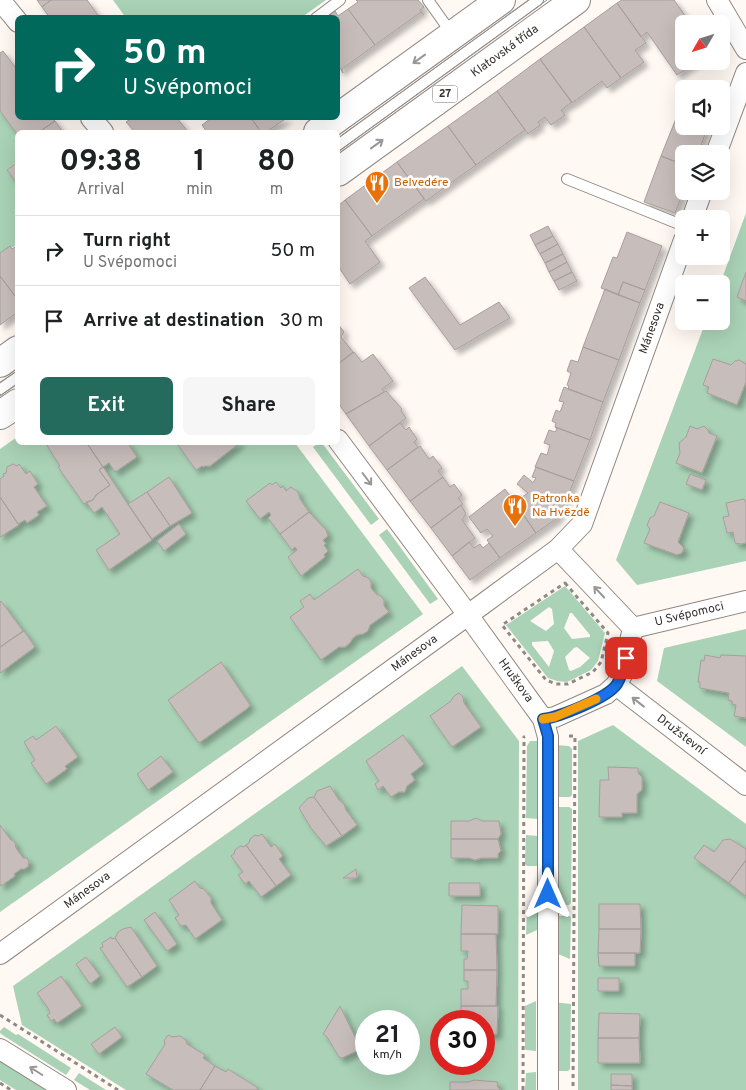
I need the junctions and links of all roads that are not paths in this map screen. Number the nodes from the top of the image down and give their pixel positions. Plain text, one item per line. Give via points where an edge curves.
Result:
1 (0, 0) edge
2 (340, 0) edge
3 (428, 0) edge
4 (501, 0) edge
5 (538, 0) edge
6 (576, 0) edge
7 (717, 0) edge
8 (320, 15) edge
9 (15, 18) edge
10 (453, 35) junction
11 (746, 49) edge
12 (746, 73) edge
13 (340, 113) edge
14 (93, 120) edge
15 (332, 120) edge
16 (101, 130) edge
17 (320, 130) edge
18 (340, 144) edge
19 (719, 145) edge
20 (340, 171) edge
21 (567, 179) dead end
22 (675, 222) edge
23 (675, 265) edge
24 (15, 352) edge
25 (0, 363) edge
26 (15, 379) edge
27 (0, 389) edge
28 (15, 405) edge
29 (0, 415) edge
30 (340, 443) edge
31 (558, 549) junction
32 (746, 601) edge
33 (468, 615) junction
34 (632, 628) junction
35 (616, 685) junction
36 (543, 719) junction
37 (746, 785) edge
38 (0, 954) edge
39 (0, 1049) edge
40 (66, 1090) edge
41 (548, 1090) edge

1 - 9 street
2 - 8 lane
3 - 10 lane
4 - 10 main road
5 - 18 lane, Klatovská třída
20 -> 6 main road, Klatovská třída / 27
7 - 11 street
10 -> 13 main road
12 - 19 street
14 - 16 street
15 - 17 main road
21 - 22 lane
23 - 31 street, Mánesova via 582,524
24 - 25 main road
26 - 27 lane
28 - 29 main road
30 -> 33 street, Hruškova
31 - 33 street, Mánesova
34 -> 31 street
32 - 34 street, U Svépomoci
33 - 36 street, Hruškova
33 - 38 street, Mánesova
34 - 35 street via 623,673
35 - 36 street via 606,694 555,717
37 -> 35 street, Družstevní
36 - 41 street, Hruškova via 548,736
40 -> 39 street

